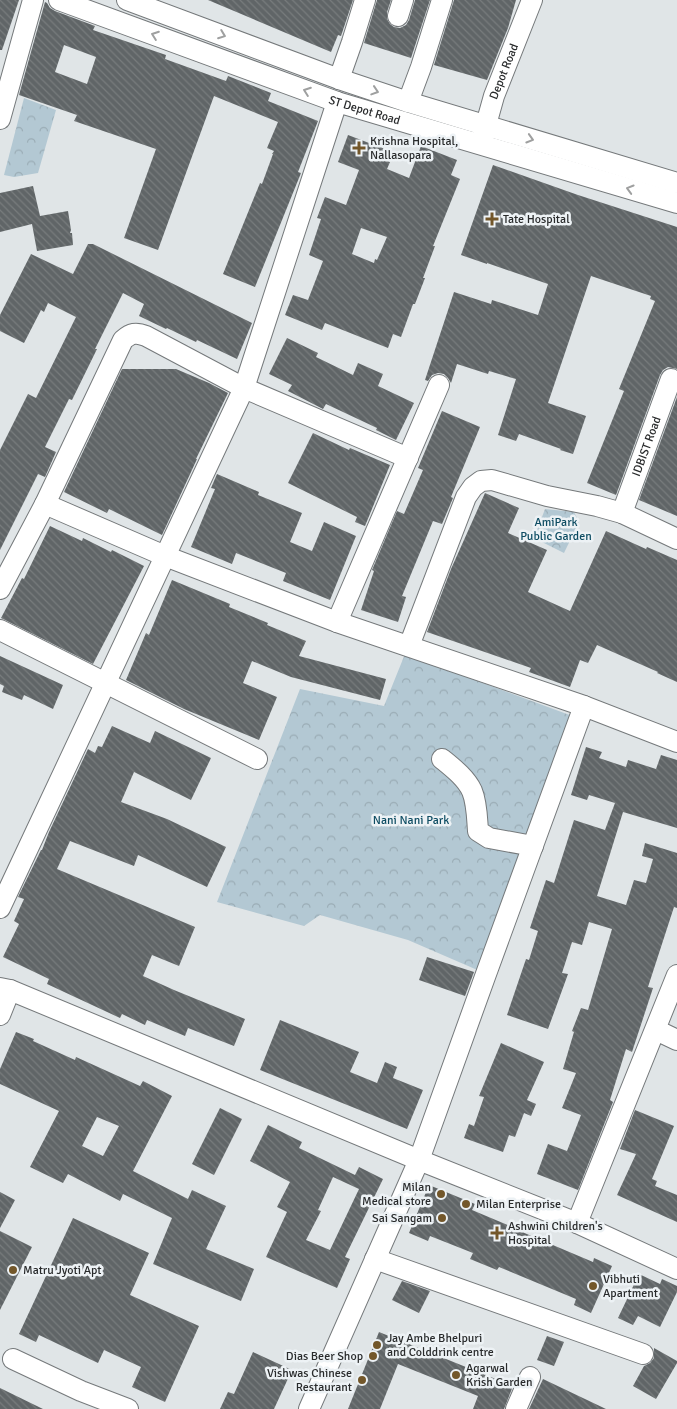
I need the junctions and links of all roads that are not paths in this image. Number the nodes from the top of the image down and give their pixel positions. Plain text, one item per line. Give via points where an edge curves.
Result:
1 (33, 0) edge
2 (60, 0) edge
3 (127, 0) edge
4 (365, 0) edge
5 (442, 0) edge
6 (532, 0) edge
7 (339, 79) junction
8 (337, 102) junction
9 (408, 102) junction
10 (0, 120) edge
11 (487, 126) junction
12 (479, 151) junction
13 (677, 182) edge
14 (677, 203) edge
15 (671, 378) dead end
16 (439, 385) dead end
17 (244, 388) junction
18 (408, 458) junction
19 (45, 504) junction
20 (622, 513) junction
21 (677, 539) edge
22 (165, 556) junction
23 (0, 588) edge
24 (337, 622) junction
25 (0, 630) edge
26 (409, 646) junction
27 (106, 683) junction
28 (584, 706) junction
29 (677, 742) edge
30 (257, 759) dead end
31 (442, 760) dead end
32 (533, 846) junction
33 (0, 908) edge
34 (677, 974) edge
35 (5, 989) edge
36 (0, 1015) edge
37 (656, 1030) junction
38 (677, 1040) edge
39 (420, 1160) junction
40 (577, 1223) junction
41 (375, 1259) junction
42 (677, 1269) edge
43 (643, 1354) dead end
44 (13, 1359) dead end
45 (530, 1377) dead end
46 (128, 1409) edge
47 (309, 1409) edge
48 (516, 1409) edge

1 - 10 street
8 -> 2 street, ST Depot Road
3 -> 7 street, ST Depot Road
4 - 7 street
5 - 9 street
6 - 11 street, Depot Road via 494,96
7 -> 9 street, ST Depot Road
8 - 12 street, ST Depot Road
8 - 17 street
9 - 11 street, ST Depot Road
11 - 12 street, Depot Road
11 -> 13 street, ST Depot Road
14 -> 12 street, ST Depot Road
15 - 20 street, IDBIST Road
16 - 18 street
17 - 18 street
17 - 19 street via 146,336 129,334 123,340
17 - 22 street
18 - 24 street
19 - 22 street
19 - 23 street
20 - 21 street
20 - 26 street via 540,495 492,480 481,482 466,497
22 - 24 street
22 - 27 street
24 - 26 street
25 - 27 street
26 - 28 street
27 - 30 street
27 - 33 street
28 - 29 street
28 - 32 street
31 - 32 street via 459,773 472,791 478,831 489,838
32 - 39 street
34 - 37 street
35 - 36 street
35 - 39 street
37 - 38 street
37 - 40 street
39 - 40 street
39 - 41 street
40 - 42 street
41 - 43 street
41 - 47 street
44 - 46 street
45 - 48 street

